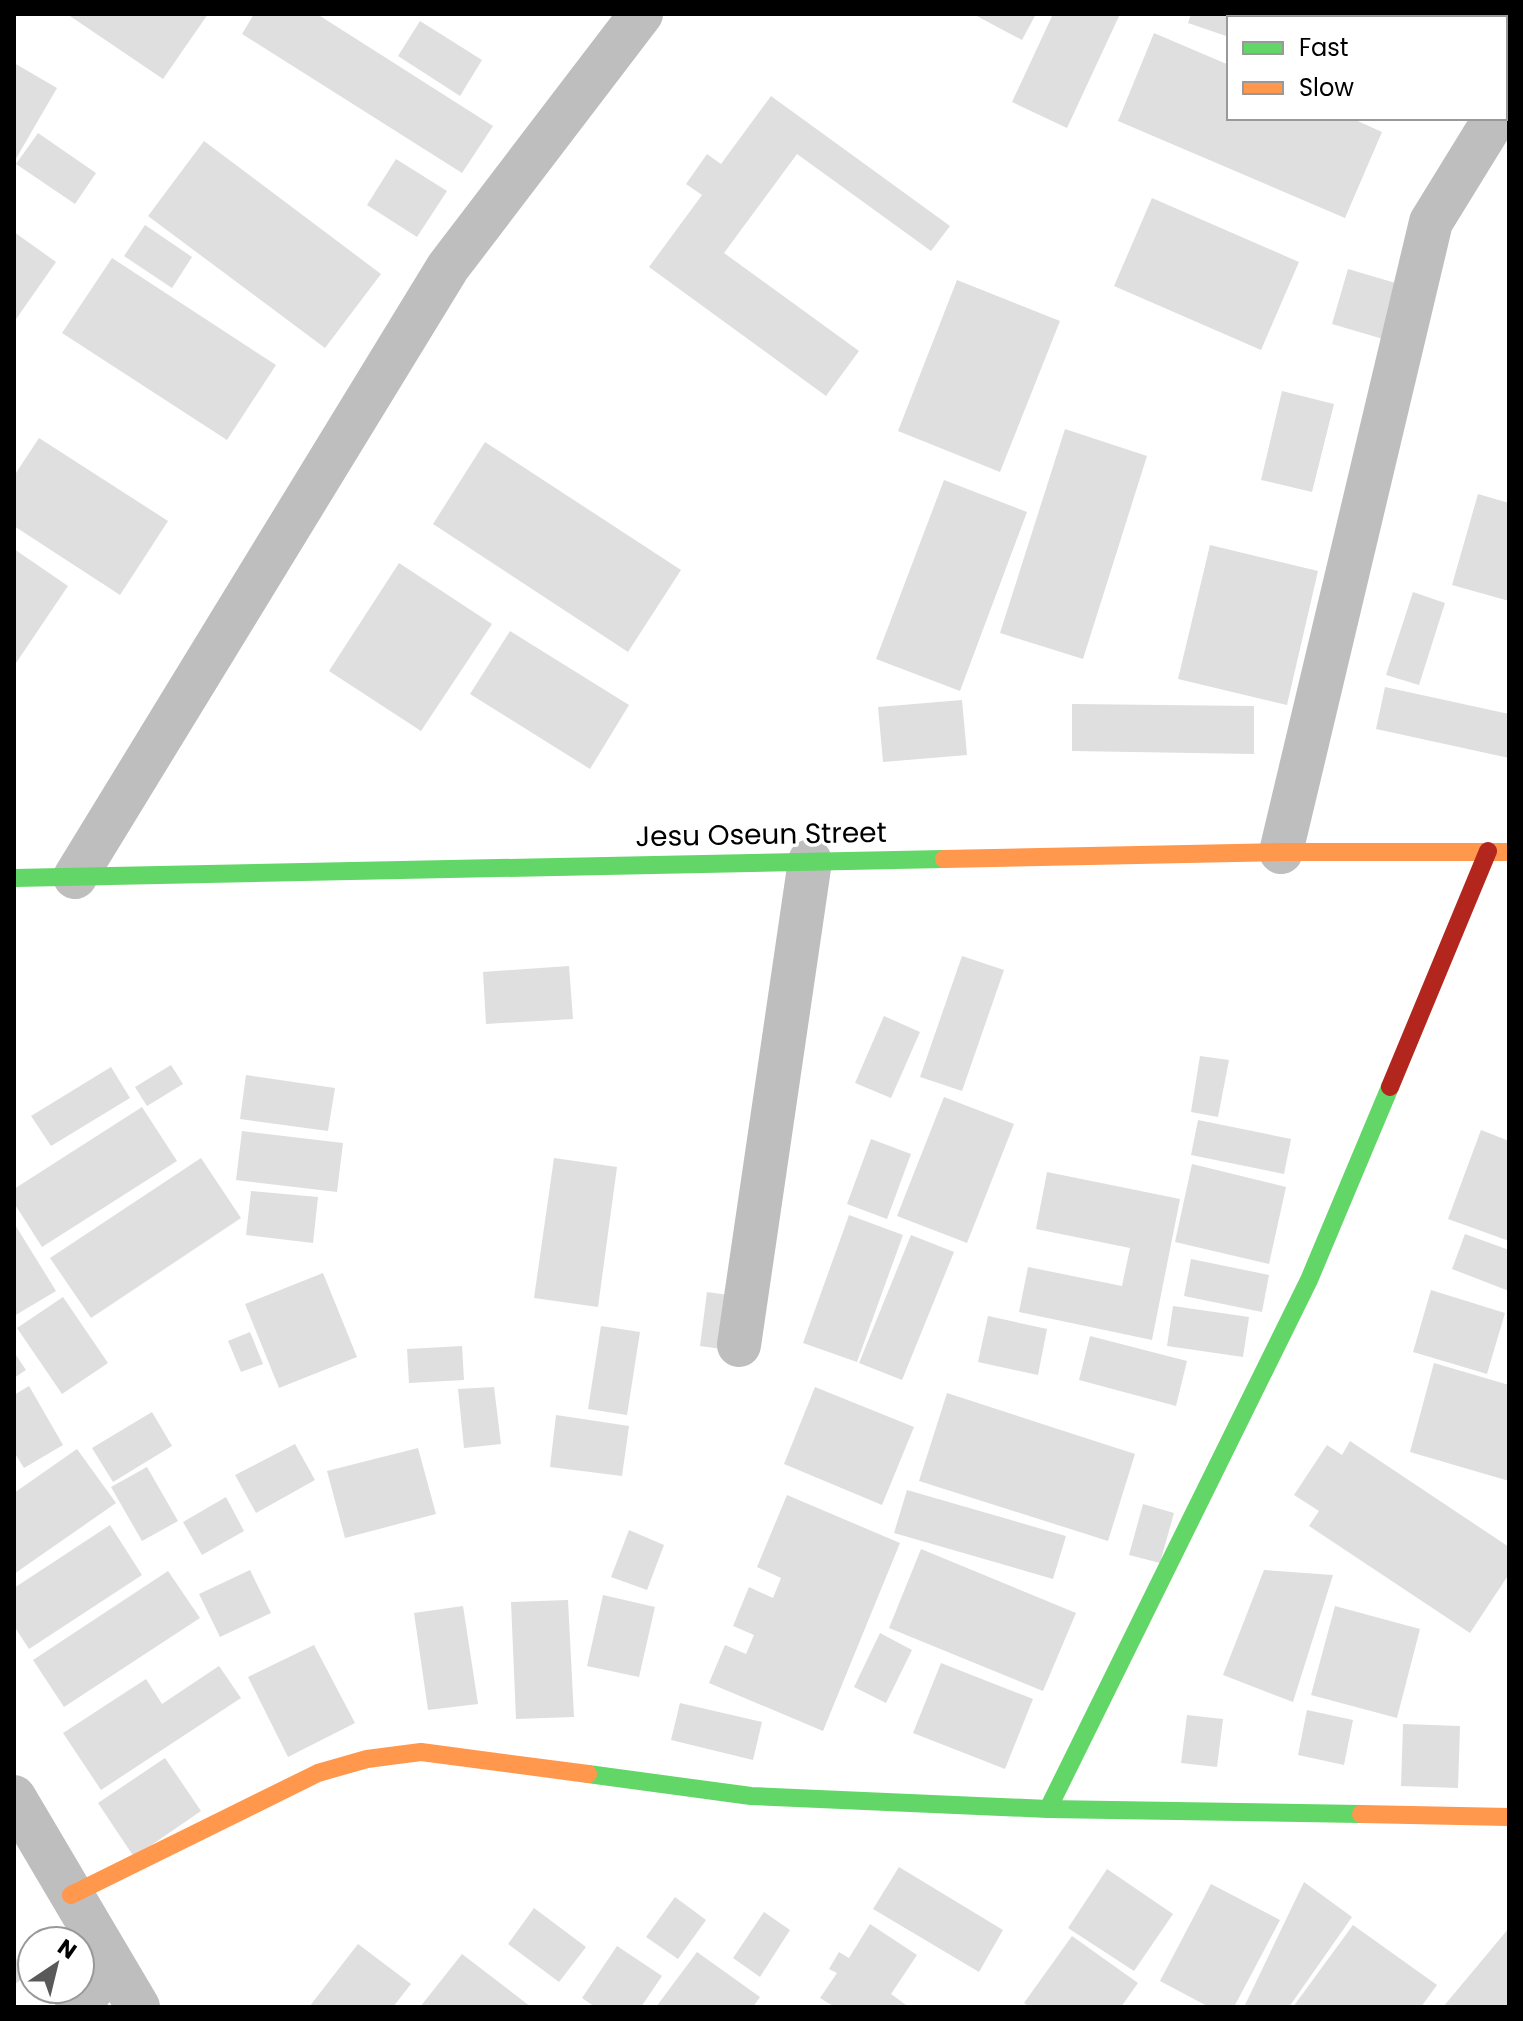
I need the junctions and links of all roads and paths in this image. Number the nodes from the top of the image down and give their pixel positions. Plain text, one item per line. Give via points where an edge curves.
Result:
1 (641, 14) edge
2 (1494, 120) edge
3 (1488, 851) junction
4 (1281, 852) junction
5 (1509, 852) edge
6 (810, 861) junction
7 (75, 877) junction
8 (14, 878) edge
9 (739, 1345) dead end
10 (14, 1797) edge
11 (1048, 1809) junction
12 (1509, 1817) edge
13 (71, 1895) junction
14 (112, 1965) junction
15 (77, 2007) edge
16 (138, 2007) edge

1 - 7 street via 448,267
2 - 4 street via 1431,222
3 - 4 street, Jesu Oseun Street
3 - 5 street, Jesu Oseun Street
3 - 11 street via 1309,1280
4 - 6 street, Jesu Oseun Street
6 - 7 street, Jesu Oseun Street
6 - 9 street
7 - 8 street, Jesu Oseun Street
10 - 13 street
11 - 12 street
11 - 13 street via 751,1796 421,1752 318,1773
13 - 14 street
14 - 15 street
14 - 16 street

